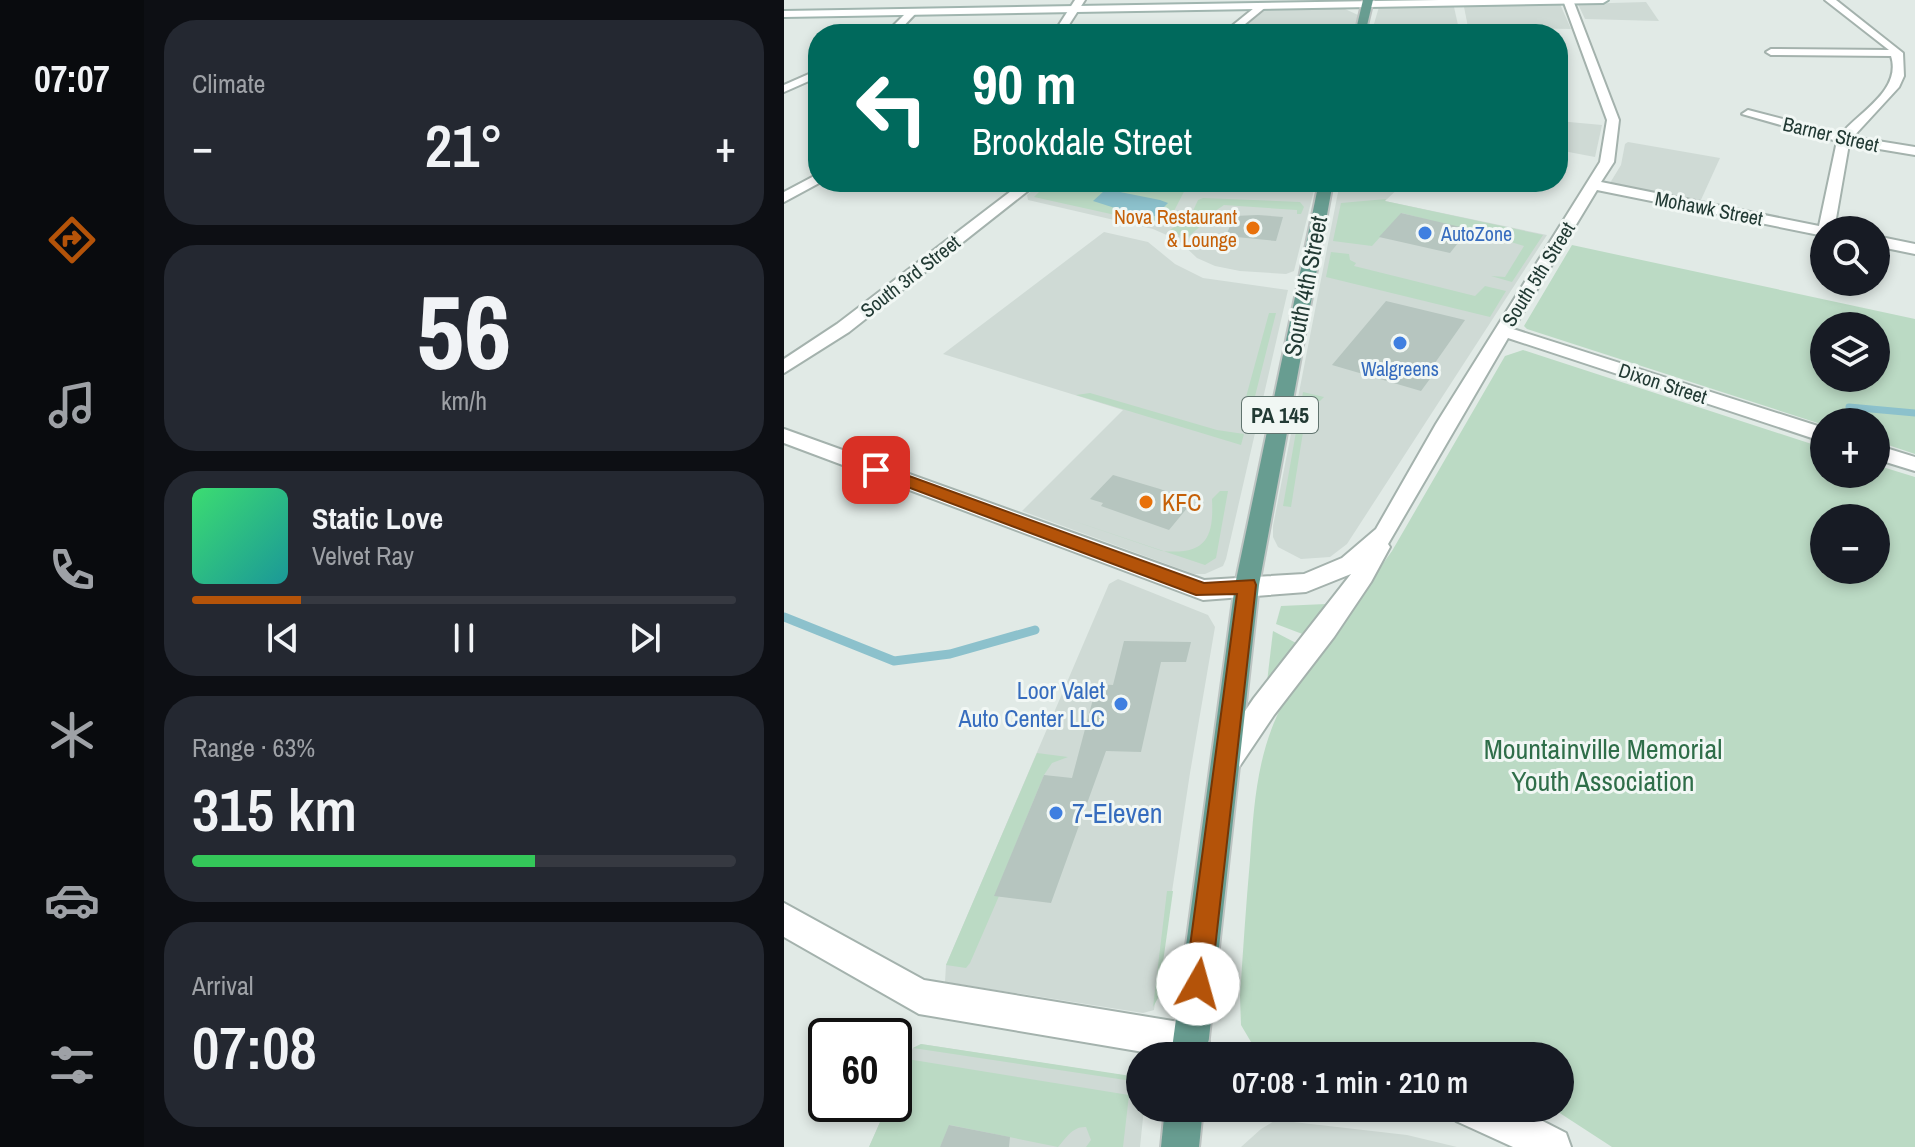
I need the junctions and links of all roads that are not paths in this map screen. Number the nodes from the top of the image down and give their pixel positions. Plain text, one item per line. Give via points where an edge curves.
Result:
1 (1568, 0) edge
2 (1603, 0) edge
3 (1830, 0) edge
4 (1368, 2) edge
5 (1229, 3) edge
6 (1078, 5) edge
7 (1262, 6) junction
8 (912, 12) junction
9 (784, 14) edge
10 (900, 24) edge
11 (1065, 24) edge
12 (1240, 24) edge
13 (1362, 24) edge
14 (1771, 52) dead end
15 (1898, 53) junction
16 (808, 78) edge
17 (784, 89) edge
18 (1748, 114) dead end
19 (1844, 139) junction
20 (1915, 151) edge
21 (808, 184) edge
22 (1593, 185) junction
23 (1019, 192) edge
24 (1324, 192) edge
25 (784, 198) edge
26 (1828, 216) edge
27 (1810, 227) edge
28 (1890, 244) edge
29 (1915, 249) edge
30 (1503, 331) junction
31 (784, 367) edge
32 (1810, 430) edge
33 (784, 436) edge
34 (1890, 456) edge
35 (1915, 464) edge
36 (1384, 535) junction
37 (1247, 585) junction
38 (1222, 770) junction
39 (784, 919) edge
40 (1154, 1042) edge
41 (1191, 1042) edge
42 (1183, 1122) edge
43 (1504, 1122) edge
44 (1180, 1147) edge
45 (1552, 1147) edge

1 - 2 street
1 - 4 street
1 - 22 street, South 5th Street via 1613,120 1610,155
3 - 15 street
4 - 7 street
4 - 13 main road
5 - 6 street
5 - 7 street
6 - 8 street
6 - 11 street
7 - 12 street
8 - 9 street
8 - 10 street
14 - 15 street
15 - 19 street via 1906,71 1901,85
16 - 17 street
18 - 19 street, Barner Street
19 - 20 street, Barner Street
19 - 26 street
21 - 25 street
22 - 27 street, Mohawk Street
22 - 30 street, South 5th Street
23 - 31 street, South 3rd Street
24 - 37 main road, South 4th Street / PA 145
28 - 29 street
30 - 32 street, Dixon Street
30 - 36 street, South 5th Street
33 - 37 street, South 5th Street via 1203,590
34 - 35 street
36 - 37 street, South 5th Street via 1350,564 1320,578
36 - 38 street, South 5th Street via 1366,572 1248,725
37 - 38 main road, South 4th Street / PA 145
38 - 41 main road, South 4th Street / PA 145
39 - 40 street via 919,997
42 - 44 main road
43 - 45 street

